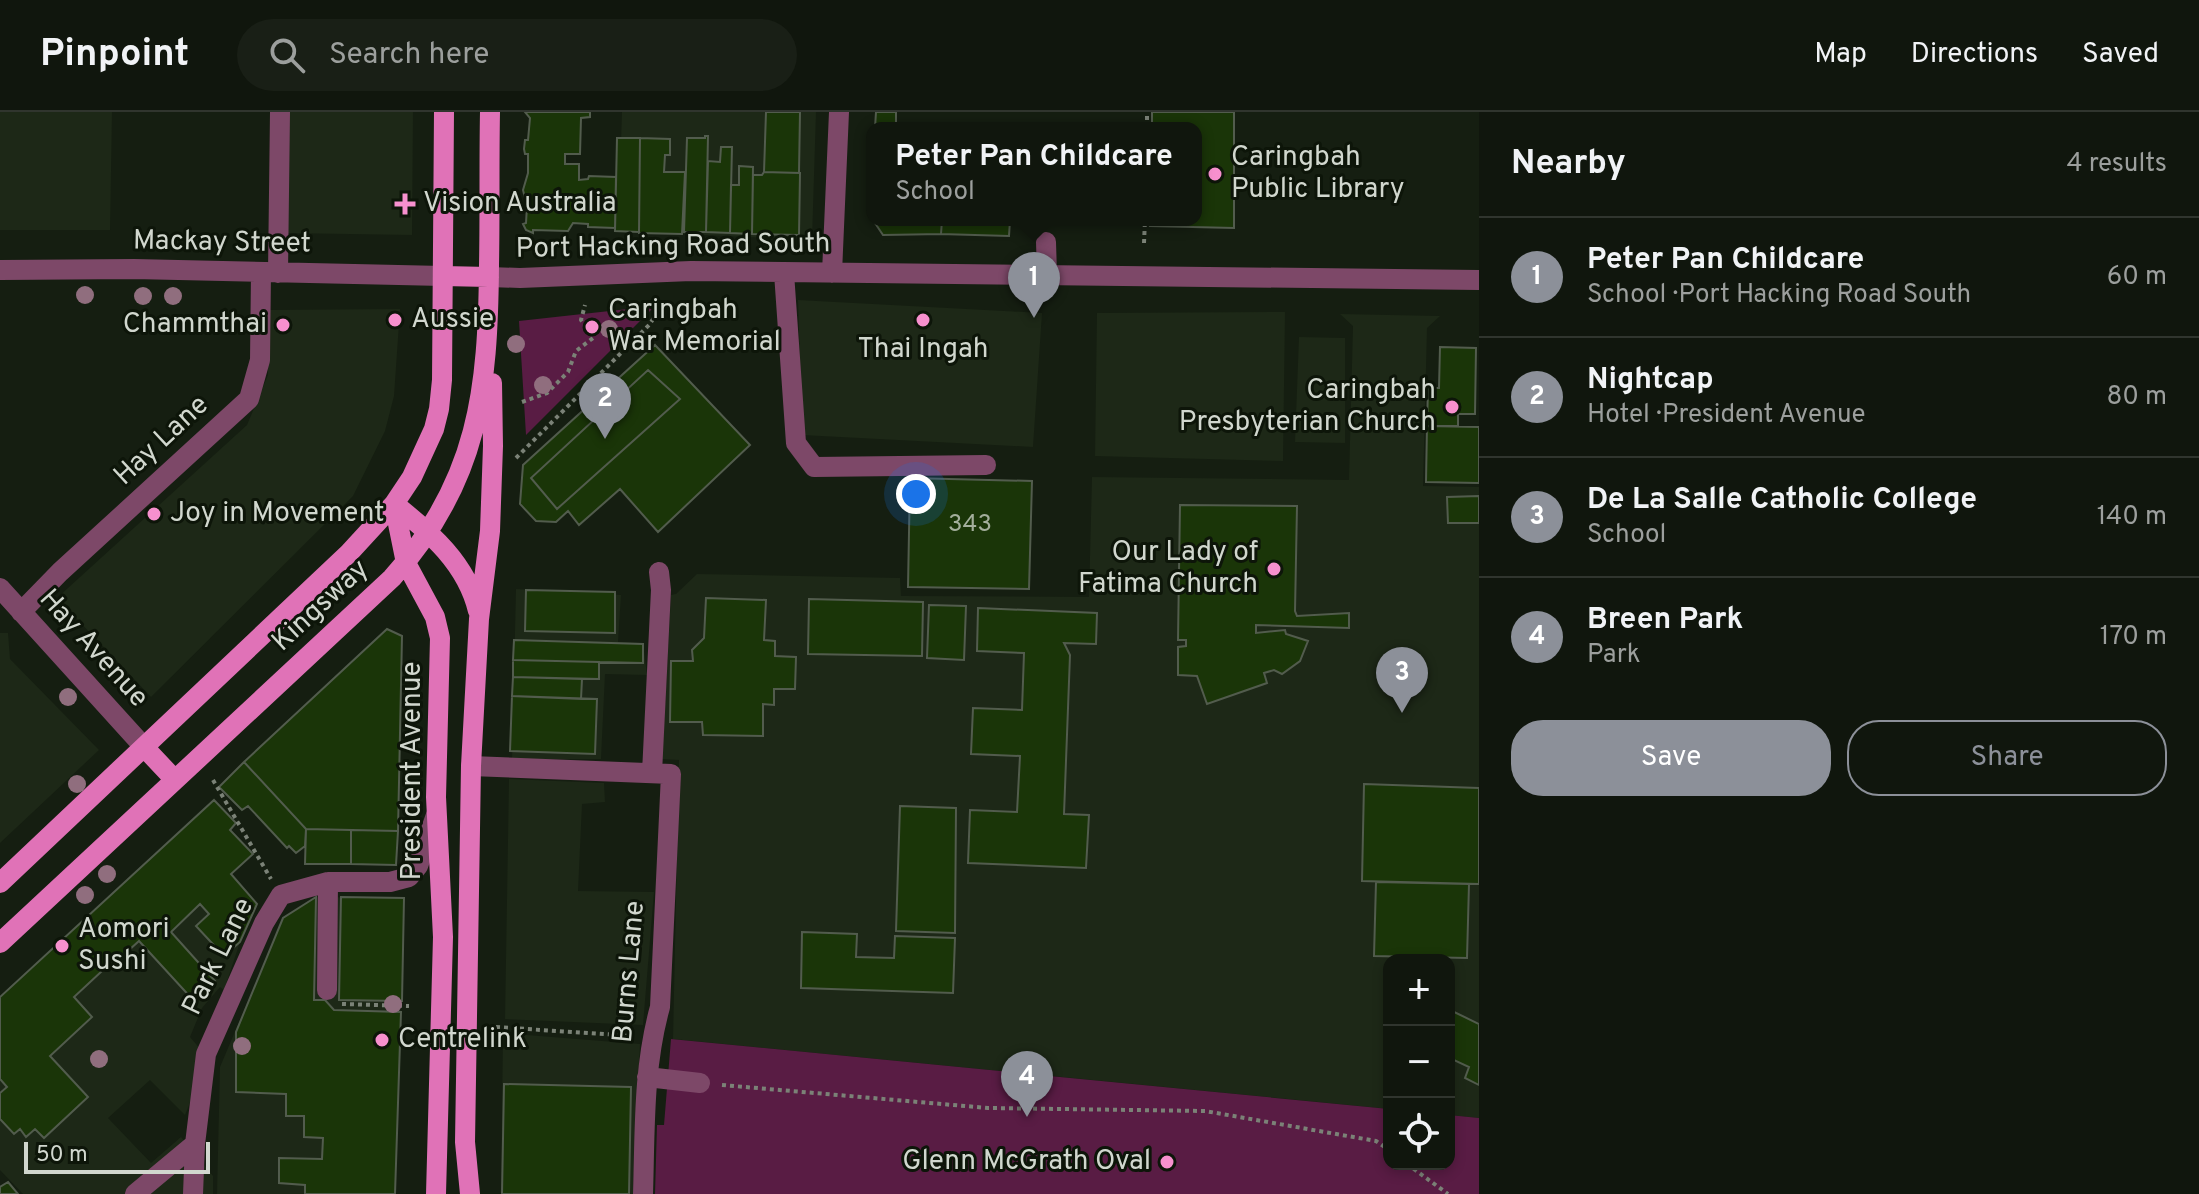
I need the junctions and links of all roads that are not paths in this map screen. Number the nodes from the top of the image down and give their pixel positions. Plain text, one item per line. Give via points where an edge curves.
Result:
1 (280, 112) edge
2 (444, 112) edge
3 (490, 112) edge
4 (839, 112) edge
5 (1046, 242) dead end
6 (0, 270) edge
7 (270, 272) junction
8 (784, 273) junction
9 (832, 273) junction
10 (1047, 274) junction
11 (443, 276) junction
12 (1479, 280) edge
13 (489, 284) junction
14 (986, 465) dead end
15 (394, 504) junction
16 (428, 531) junction
17 (406, 563) junction
18 (659, 572) dead end
19 (0, 588) edge
20 (21, 612) junction
21 (479, 619) junction
22 (144, 747) junction
23 (437, 764) junction
24 (471, 766) junction
25 (652, 773) junction
26 (175, 780) junction
27 (436, 815) junction
28 (328, 882) junction
29 (0, 883) edge
30 (0, 943) edge
31 (327, 990) road end
32 (647, 1077) junction
33 (700, 1083) road end
34 (195, 1144) junction
35 (135, 1194) edge
36 (193, 1194) edge
37 (436, 1194) edge
38 (470, 1194) edge
39 (643, 1194) edge

1 - 7 street, Hay Lane
2 - 11 main road, Kingsway
3 - 13 main road, Kingsway
4 - 9 street
5 - 10 street
6 - 7 street, Mackay Street
7 - 11 street, Mackay Street
7 - 20 street, Hay Lane via 260,360 249,399
8 - 9 street, Port Hacking Road South
8 - 13 street, Port Hacking Road South via 691,271
8 - 14 street via 796,443 814,467
9 - 10 street, Port Hacking Road South
10 - 12 street, Port Hacking Road South
11 - 13 main road, Port Hacking Road South
11 - 15 main road, Kingsway via 439,409 425,452
13 - 16 main road, Kingsway via 486,371 476,423 457,481
13 - 21 main road, President Avenue via 493,446
15 - 16 main road, President Avenue
15 - 17 main road, President Avenue
15 - 22 main road, Kingsway
16 - 17 main road, Kingsway
16 - 21 main road, President Avenue via 467,580
17 - 23 main road, President Avenue via 438,626
17 - 26 main road, Kingsway
18 - 25 street
19 - 20 street, Hay Avenue
20 - 22 street, Hay Avenue
21 - 24 main road, President Avenue
22 - 26 main road
22 - 29 main road, Kingsway
23 - 24 main road
23 - 27 main road, President Avenue
24 - 25 street
24 - 38 main road, President Avenue via 465,1142
25 - 32 street, Burns Lane via 671,774 660,1007
26 - 30 main road, Kingsway
27 - 28 street, Park Lane via 409,877
27 - 37 main road, President Avenue via 443,937
28 - 31 street
28 - 34 street, Park Lane via 281,895 264,923 206,1054
32 - 33 street
32 - 39 street, Burns Lane
34 - 35 street
34 - 36 street, Park Lane

